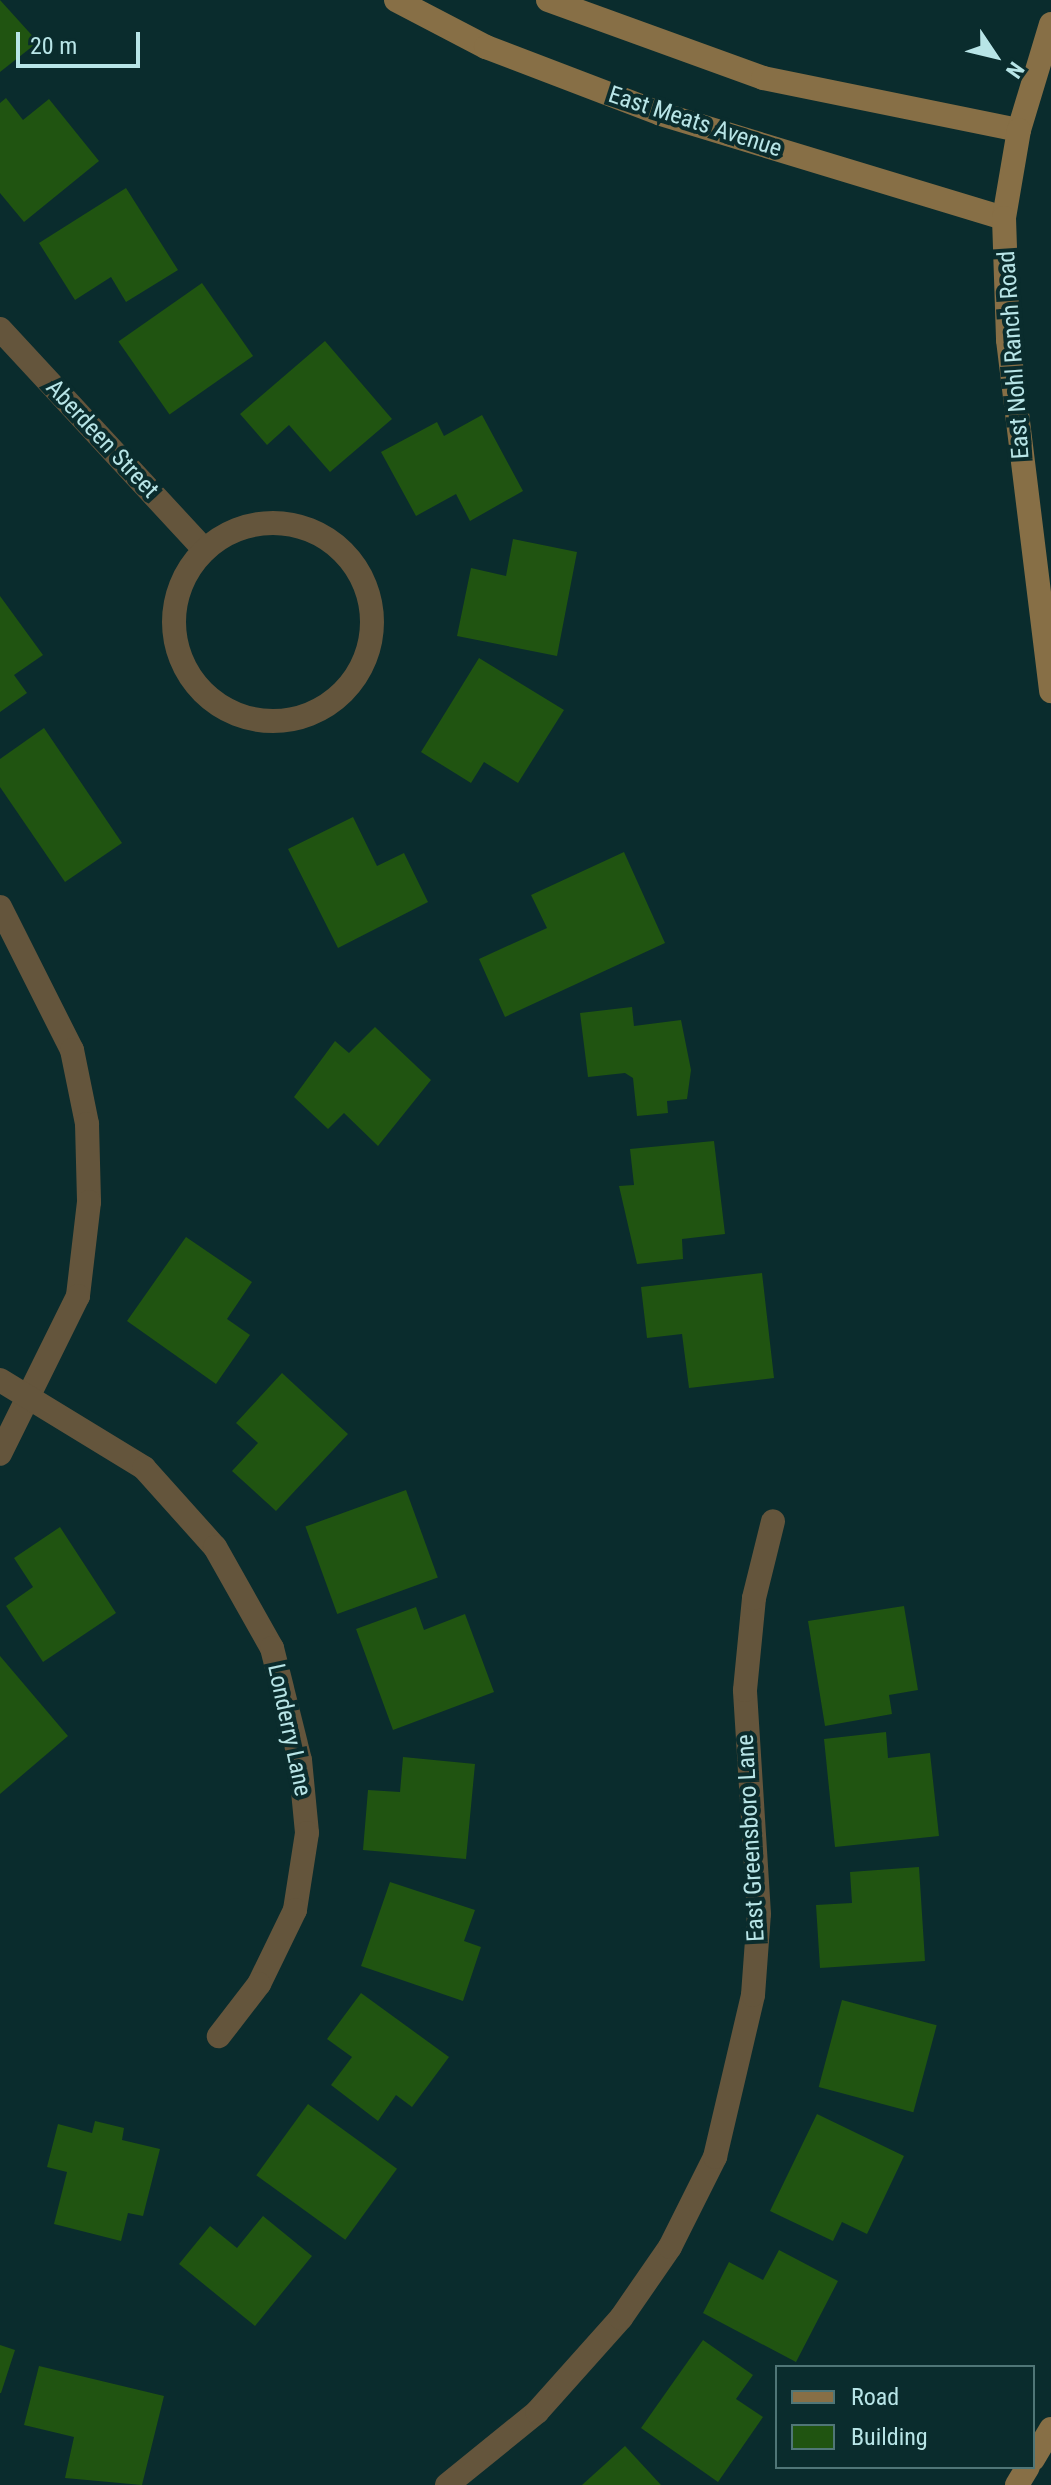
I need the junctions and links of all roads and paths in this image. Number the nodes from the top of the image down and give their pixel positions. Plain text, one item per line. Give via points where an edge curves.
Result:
1 (396, 0) edge
2 (548, 0) edge
3 (1051, 24) edge
4 (1019, 130) junction
5 (1004, 218) junction
6 (0, 329) edge
7 (204, 549) junction
8 (1051, 691) edge
9 (0, 907) edge
10 (0, 1380) edge
11 (34, 1396) junction
12 (0, 1454) edge
13 (773, 1521) dead end
14 (219, 2036) dead end
15 (1051, 2429) edge
16 (1035, 2456) edge
17 (447, 2485) edge

1 - 5 street, East Meats Avenue via 486,47 661,114
2 - 4 street via 763,78
3 - 4 street, East Nohl Ranch Road
4 - 5 street, East Nohl Ranch Road
5 - 8 street, East Nohl Ranch Road via 1008,340
6 - 7 street, Aberdeen Street
7 - 7 street via 177,602 173,632 187,674 218,707 260,722 305,717 343,694 367,656 374,612 360,569 328,537 286,522 242,526
9 - 11 street via 72,1050 87,1124 89,1218 78,1296
10 - 11 street, Londerry Lane
11 - 12 street
11 - 14 street, Londerry Lane via 144,1468 182,1505 223,1559 272,1648 300,1760 307,1833 295,1910 259,1984
13 - 17 street, East Greensboro Lane via 754,1598 745,1690 758,1899 753,1995 715,2157 670,2247 621,2318 537,2412
15 - 16 street

